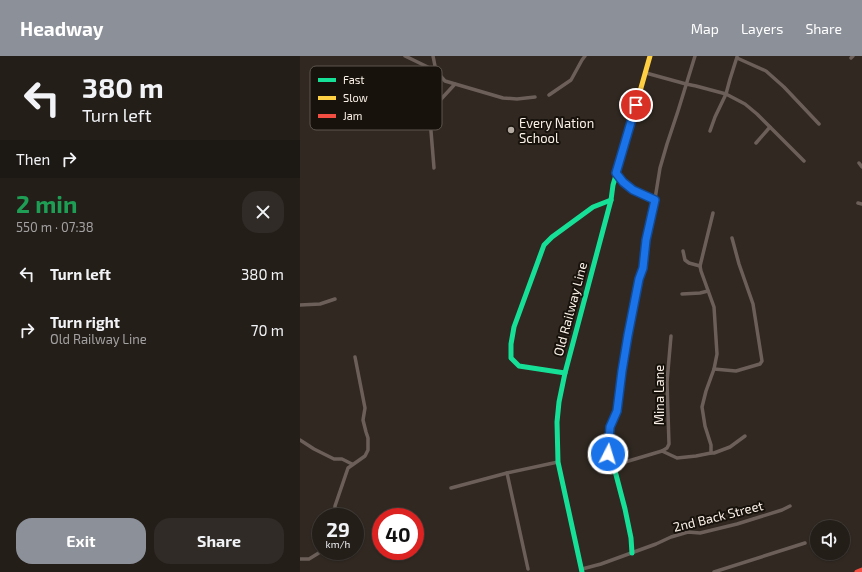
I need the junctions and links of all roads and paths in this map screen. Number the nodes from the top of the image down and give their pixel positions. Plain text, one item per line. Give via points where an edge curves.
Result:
1 (405, 56) edge
2 (433, 56) edge
3 (585, 56) edge
4 (650, 56) edge
5 (695, 56) edge
6 (738, 57) edge
7 (426, 66) edge
8 (435, 66) edge
9 (646, 73) junction
10 (442, 78) edge
11 (455, 84) junction
12 (686, 84) junction
13 (726, 94) junction
14 (549, 95) dead end
15 (535, 97) dead end
16 (442, 98) edge
17 (819, 124) dead end
18 (770, 127) junction
19 (431, 130) edge
20 (710, 131) dead end
21 (756, 143) dead end
22 (804, 161) dead end
23 (859, 163) dead end
24 (862, 167) edge
25 (434, 168) dead end
26 (616, 173) junction
27 (611, 200) junction
28 (655, 200) junction
29 (713, 213) dead end
30 (732, 238) dead end
31 (683, 251) dead end
32 (700, 266) junction
33 (708, 291) junction
34 (682, 294) dead end
35 (335, 299) dead end
36 (300, 305) edge
37 (671, 336) dead end
38 (355, 357) dead end
39 (714, 369) junction
40 (564, 373) junction
41 (745, 436) dead end
42 (300, 440) edge
43 (662, 451) junction
44 (711, 453) junction
45 (558, 462) junction
46 (352, 464) junction
47 (614, 467) junction
48 (507, 473) junction
49 (451, 488) dead end
50 (790, 506) dead end
51 (334, 508) edge
52 (805, 542) dead end
53 (632, 553) junction
54 (312, 557) edge
55 (300, 559) edge
56 (528, 569) dead end
57 (582, 570) edge
58 (862, 570) edge
59 (714, 572) edge
60 (858, 572) edge

1 - 7 street
2 - 8 street
3 - 14 street via 570,80
4 - 9 street, Old Railway Line
5 - 12 street
6 - 13 street
6 - 17 street via 766,71
9 - 12 street
9 - 26 street, Old Railway Line
10 - 11 street
11 - 15 street via 503,98
11 - 16 street
12 - 13 street
12 - 28 street via 660,168
13 - 18 street via 758,114
13 - 20 street
18 - 21 street
18 - 22 street
19 - 25 street
23 - 24 street
26 - 27 street, Old Railway Line
26 - 28 street via 633,190
27 - 40 street, Old Railway Line
27 - 40 street via 593,207 544,245 514,327 511,358 519,366
28 - 47 street via 628,335 617,411 610,427 608,454
29 - 32 street
30 - 39 street via 753,304 762,361 760,364 736,371
31 - 32 street via 685,260
32 - 33 street
33 - 34 street
33 - 39 street via 714,307 717,354
35 - 36 street via 320,304
37 - 43 street, Mina Lane via 666,382 669,444
38 - 46 street via 365,408 363,420 368,450 365,456
39 - 44 street via 702,407
40 - 45 street, Old Railway Line via 557,422
41 - 44 street via 730,447
42 - 46 street via 334,459 342,459
43 - 44 street via 677,458
43 - 47 street
45 - 48 street
45 - 57 street, Old Railway Line
46 - 51 street via 348,468
47 - 53 street via 625,509
48 - 49 street
48 - 56 street
50 - 53 street, 2nd Back Street via 737,524 671,537
52 - 59 street
53 - 57 street, 2nd Back Street
54 - 55 street
58 - 60 street

